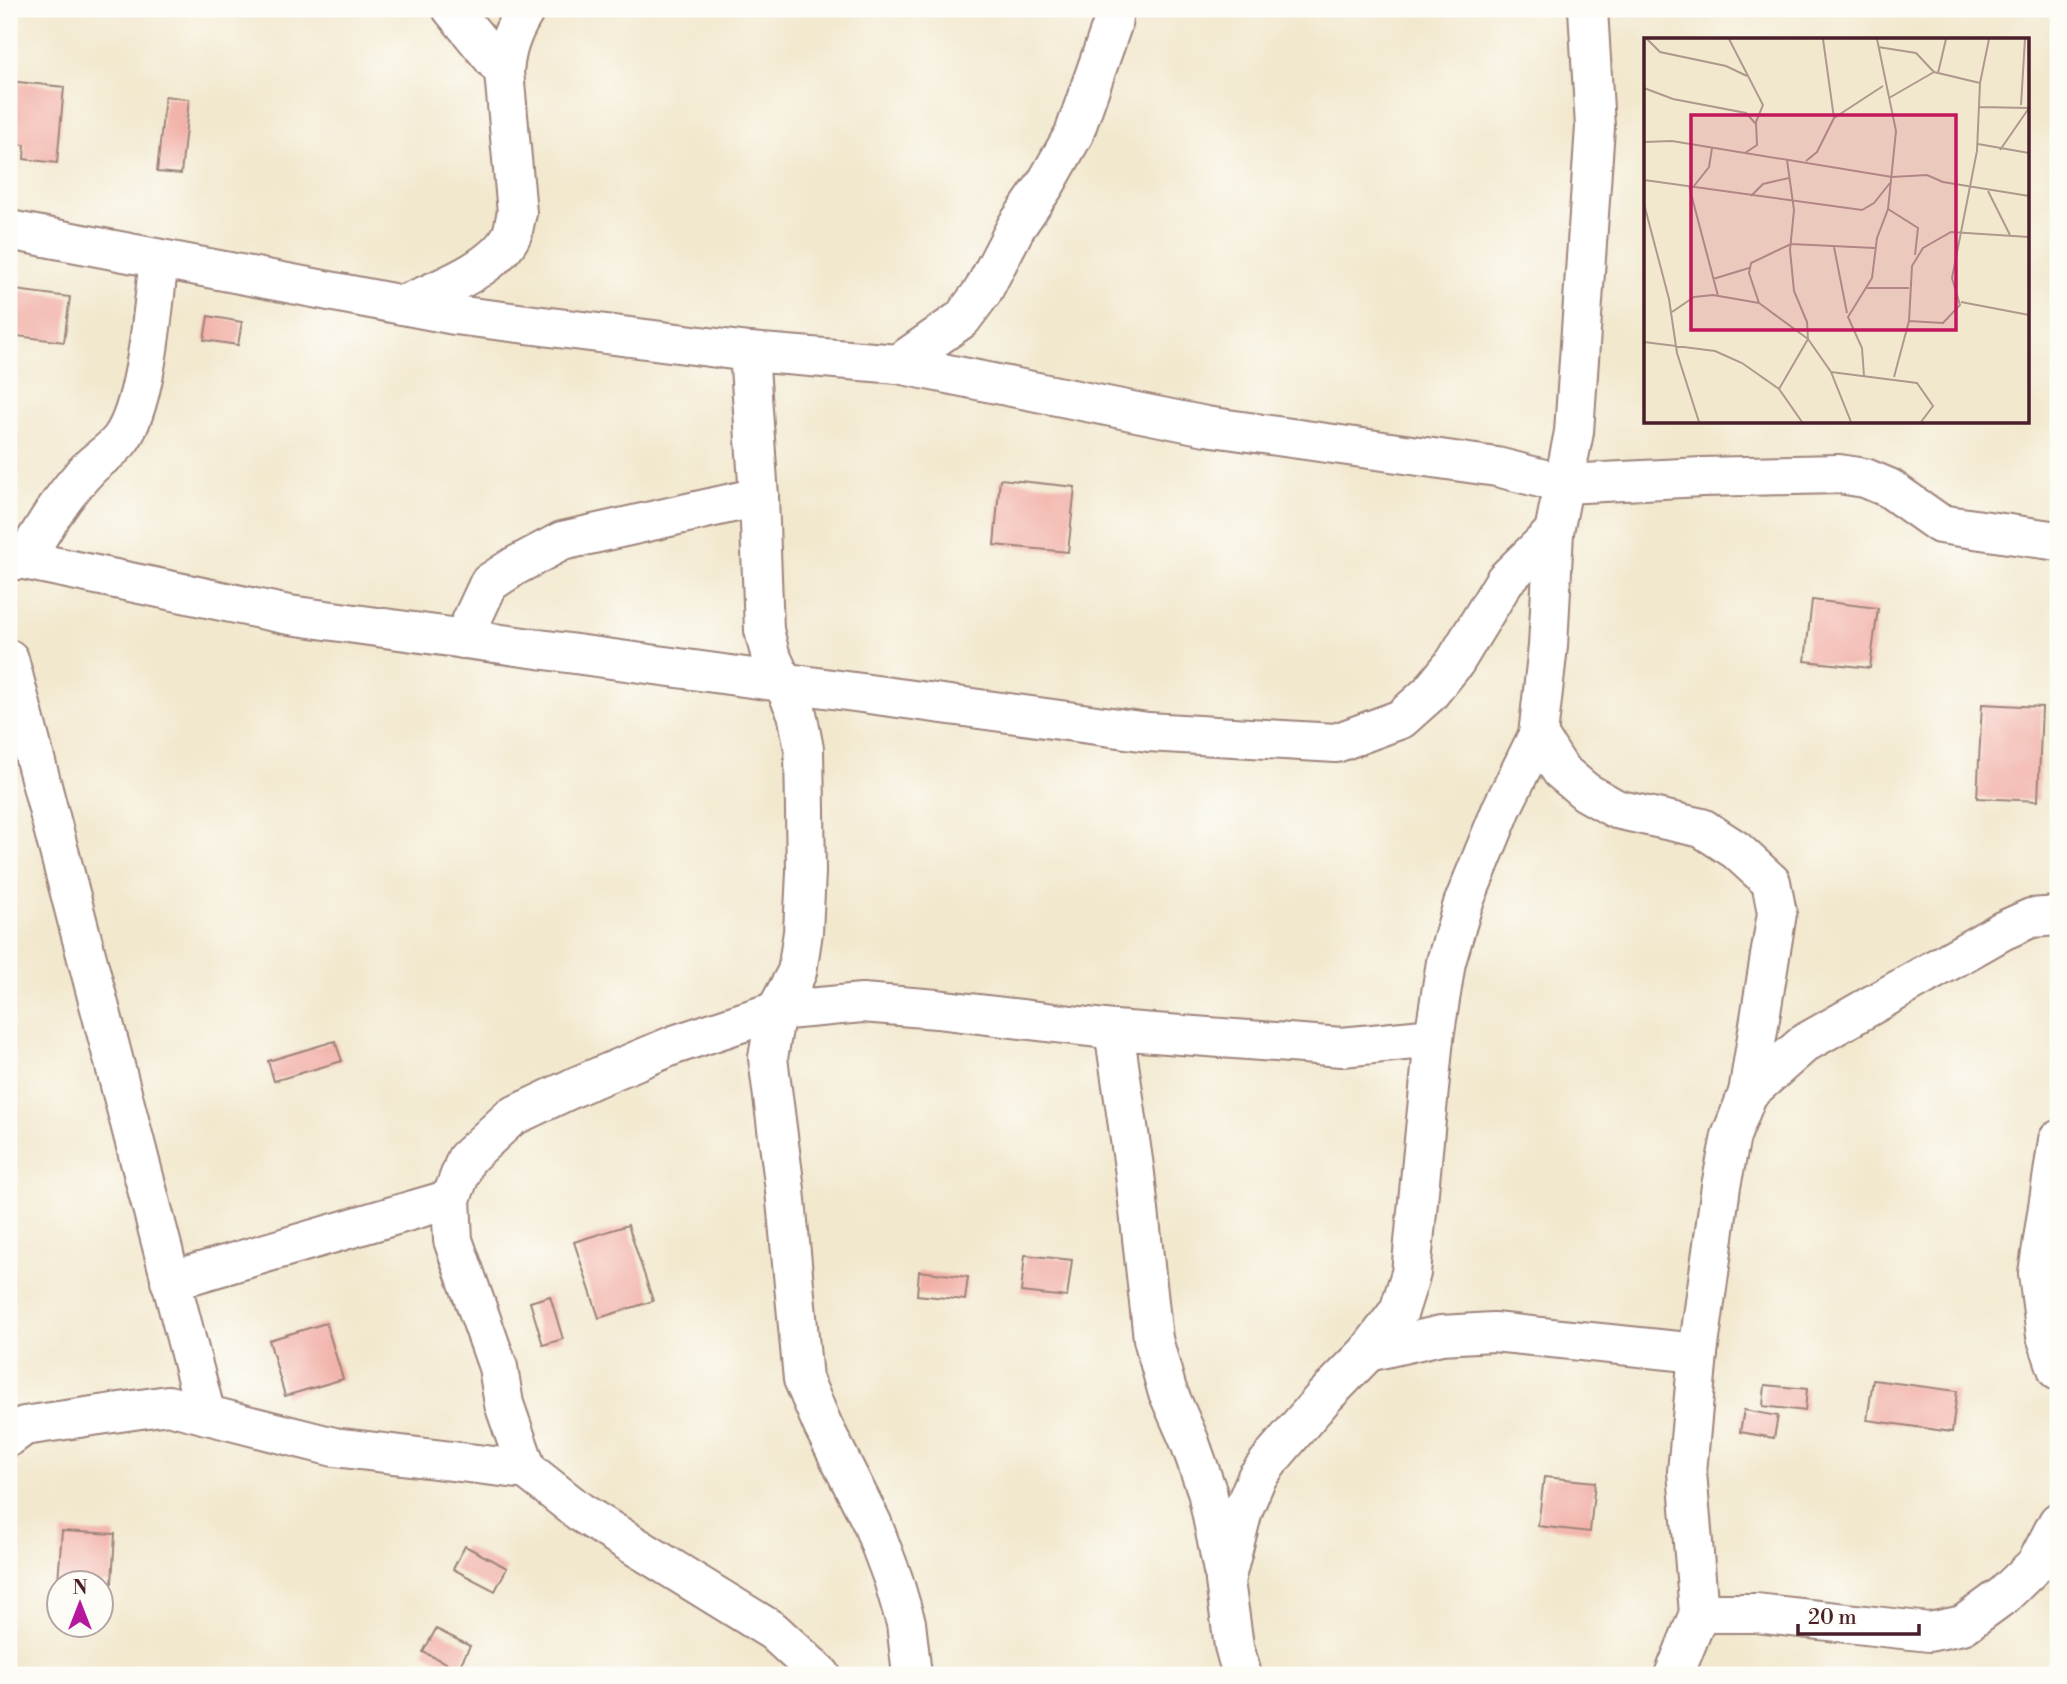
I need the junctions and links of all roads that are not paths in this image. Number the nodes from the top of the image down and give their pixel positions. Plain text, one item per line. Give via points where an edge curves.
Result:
1 (452, 9) edge
2 (526, 9) edge
3 (1588, 9) edge
4 (1120, 14) edge
5 (504, 72) junction
6 (9, 230) edge
7 (159, 260) junction
8 (403, 305) junction
9 (749, 352) junction
10 (898, 363) junction
11 (1564, 484) junction
12 (759, 496) junction
13 (1554, 533) junction
14 (2058, 541) edge
15 (17, 560) edge
16 (463, 639) junction
17 (9, 659) edge
18 (783, 681) junction
19 (1538, 735) junction
20 (2058, 916) edge
21 (776, 1011) junction
22 (1114, 1030) junction
23 (1434, 1038) junction
24 (1748, 1093) junction
25 (2058, 1140) edge
26 (451, 1199) junction
27 (170, 1281) junction
28 (1368, 1352) junction
29 (1698, 1353) junction
30 (2058, 1371) edge
31 (206, 1415) junction
32 (9, 1437) edge
33 (527, 1470) junction
34 (2058, 1522) edge
35 (1225, 1581) junction
36 (1699, 1613) junction
37 (821, 1675) edge
38 (912, 1675) edge
39 (1242, 1675) edge
40 (1674, 1675) edge

1 - 5 street
2 - 5 street via 512,32
3 - 11 street via 1595,127 1574,432
4 - 10 street via 1074,134 1016,227 984,291 962,319
5 - 8 street via 517,213 512,234 494,259
6 - 7 street
7 - 8 street
7 - 15 street via 145,366 134,411 121,439 59,501
8 - 9 street
9 - 10 street
9 - 12 street
10 - 11 street via 1206,426 1497,467
11 - 13 street
11 - 14 street via 1839,474 1889,488 1940,524
12 - 16 street via 562,541 489,583
12 - 18 street via 764,630
13 - 18 street via 1505,580 1455,662 1429,694 1401,719 1336,743 1147,732
13 - 19 street
15 - 16 street via 289,615
16 - 18 street
17 - 27 street
18 - 21 street via 797,713 804,749 806,872 797,972
19 - 23 street via 1463,904 1446,962
19 - 24 street via 1561,771 1586,792 1616,809 1702,828 1737,850 1771,882 1777,913
20 - 24 street via 2031,918 2002,931 1805,1043
21 - 22 street via 862,1003
21 - 26 street via 674,1045 512,1117 466,1159
21 - 38 street via 768,1058 803,1378 872,1523 893,1579 906,1623
22 - 23 street via 1342,1047
22 - 35 street via 1153,1339 1167,1390 1207,1491
23 - 28 street via 1411,1273 1399,1311
24 - 29 street via 1731,1136 1721,1186
25 - 30 street via 2038,1273 2046,1336
26 - 27 street
26 - 33 street via 453,1240 494,1356 504,1405
27 - 31 street
28 - 29 street via 1441,1335 1493,1332
28 - 35 street via 1257,1477 1243,1510
29 - 36 street via 1688,1472
31 - 32 street via 168,1405 24,1426
31 - 33 street via 334,1447
33 - 37 street via 580,1512 773,1631
34 - 36 street via 2036,1564 1963,1625 1929,1632 1756,1613
35 - 39 street
36 - 40 street

